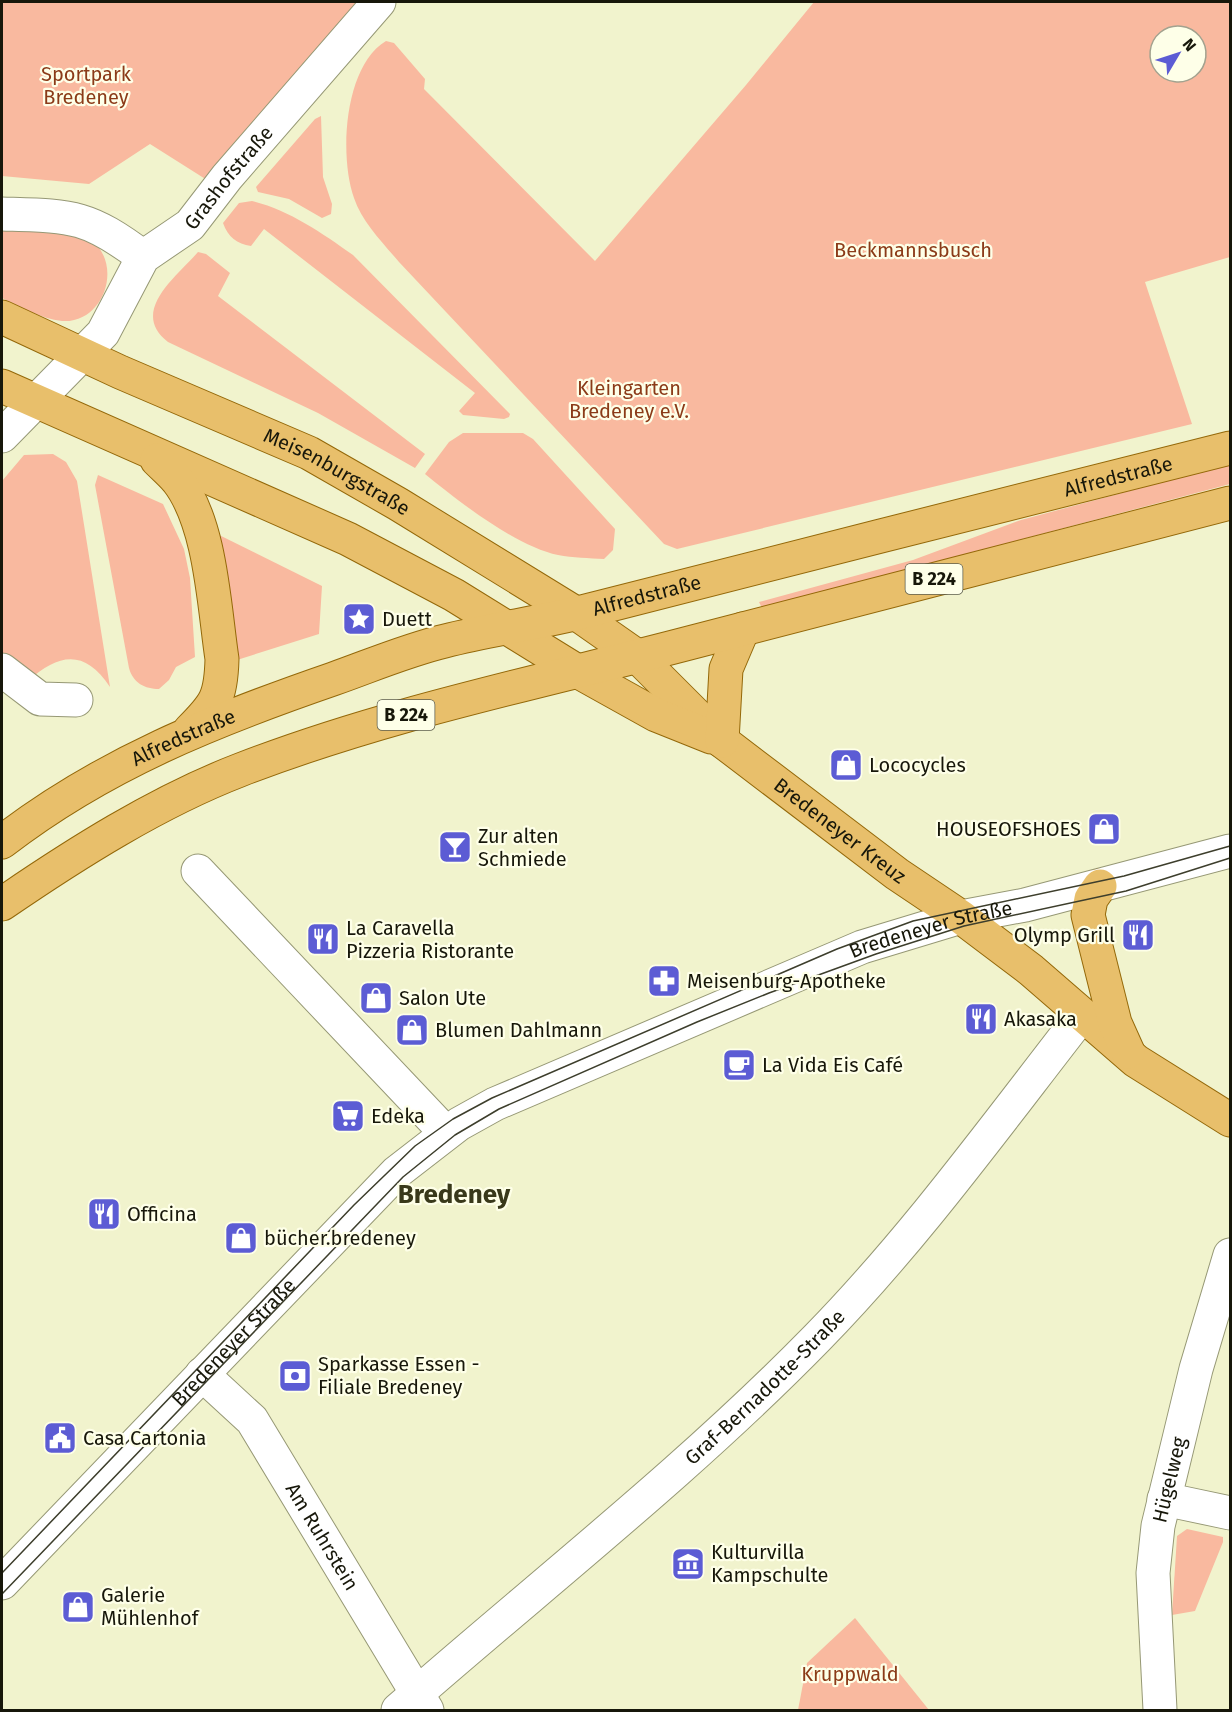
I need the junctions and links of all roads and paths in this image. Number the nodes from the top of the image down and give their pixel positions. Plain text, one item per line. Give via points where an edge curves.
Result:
1 (379, 2) edge
2 (2, 214) edge
3 (143, 257) junction
4 (2, 316) edge
5 (84, 354) junction
6 (2, 386) edge
7 (37, 402) junction
8 (2, 436) edge
9 (1230, 448) edge
10 (152, 455) junction
11 (1230, 503) edge
12 (577, 614) junction
13 (510, 627) junction
14 (743, 629) junction
15 (637, 656) junction
16 (2, 670) edge
17 (576, 671) junction
18 (76, 700) dead end
19 (189, 732) junction
20 (722, 741) junction
21 (2, 842) edge
22 (1230, 851) edge
23 (198, 871) dead end
24 (1100, 886) junction
25 (2, 904) edge
26 (961, 917) junction
27 (1082, 1015) junction
28 (1128, 1054) junction
29 (1230, 1120) edge
30 (446, 1133) junction
31 (1230, 1255) edge
32 (202, 1374) junction
33 (1164, 1499) junction
34 (1230, 1513) edge
35 (2, 1582) edge
36 (414, 1705) edge
37 (1160, 1710) edge

1 - 3 street, Grashofstraße via 190,225
2 - 3 street via 76,218 93,223
3 - 5 street, Grashofstraße via 103,333
4 - 5 main road, Meisenburgstraße
5 - 7 street
5 - 12 main road, Meisenburgstraße via 309,453
6 - 7 main road
7 - 8 street
7 - 10 main road
9 - 12 main road, Alfredstraße
10 - 13 main road via 348,539
10 - 19 main road via 178,481 192,508 204,544 222,659 222,678 214,706
11 - 14 main road, B 224
12 - 13 main road, Alfredstraße
12 - 15 main road, Bredeneyer Kreuz
13 - 17 main road, Bredeneyer Kreuz
13 - 19 main road, Alfredstraße via 443,641 233,713
14 - 15 main road, B 224
14 - 20 main road via 726,669
15 - 17 main road, B 224
15 - 20 main road, Bredeneyer Kreuz
16 - 18 street via 40,699
17 - 20 main road, Bredeneyer Kreuz via 656,715
17 - 25 main road, B 224 via 386,720 239,770 121,830
19 - 21 main road, Alfredstraße via 78,789
20 - 26 main road, Bredeneyer Kreuz via 897,874
22 - 24 street, Bredeneyer Straße
23 - 30 street
24 - 26 street, Bredeneyer Straße
24 - 28 main road via 1091,899 1088,915 1115,1023
26 - 27 main road, Bredeneyer Kreuz
26 - 30 street, Bredeneyer Straße via 862,947 765,986 525,1090
27 - 28 main road, Bredeneyer Kreuz
27 - 36 street, Graf-Bernadotte-Straße via 891,1257 818,1337 732,1421
28 - 29 main road, Bredeneyer Kreuz
30 - 32 street, Bredeneyer Straße via 397,1172
31 - 33 street, Hügelweg via 1196,1369
32 - 35 street, Bredeneyer Straße
32 - 36 street, Am Ruhrstein via 252,1420
33 - 34 street
33 - 37 street, Hügelweg via 1153,1573

